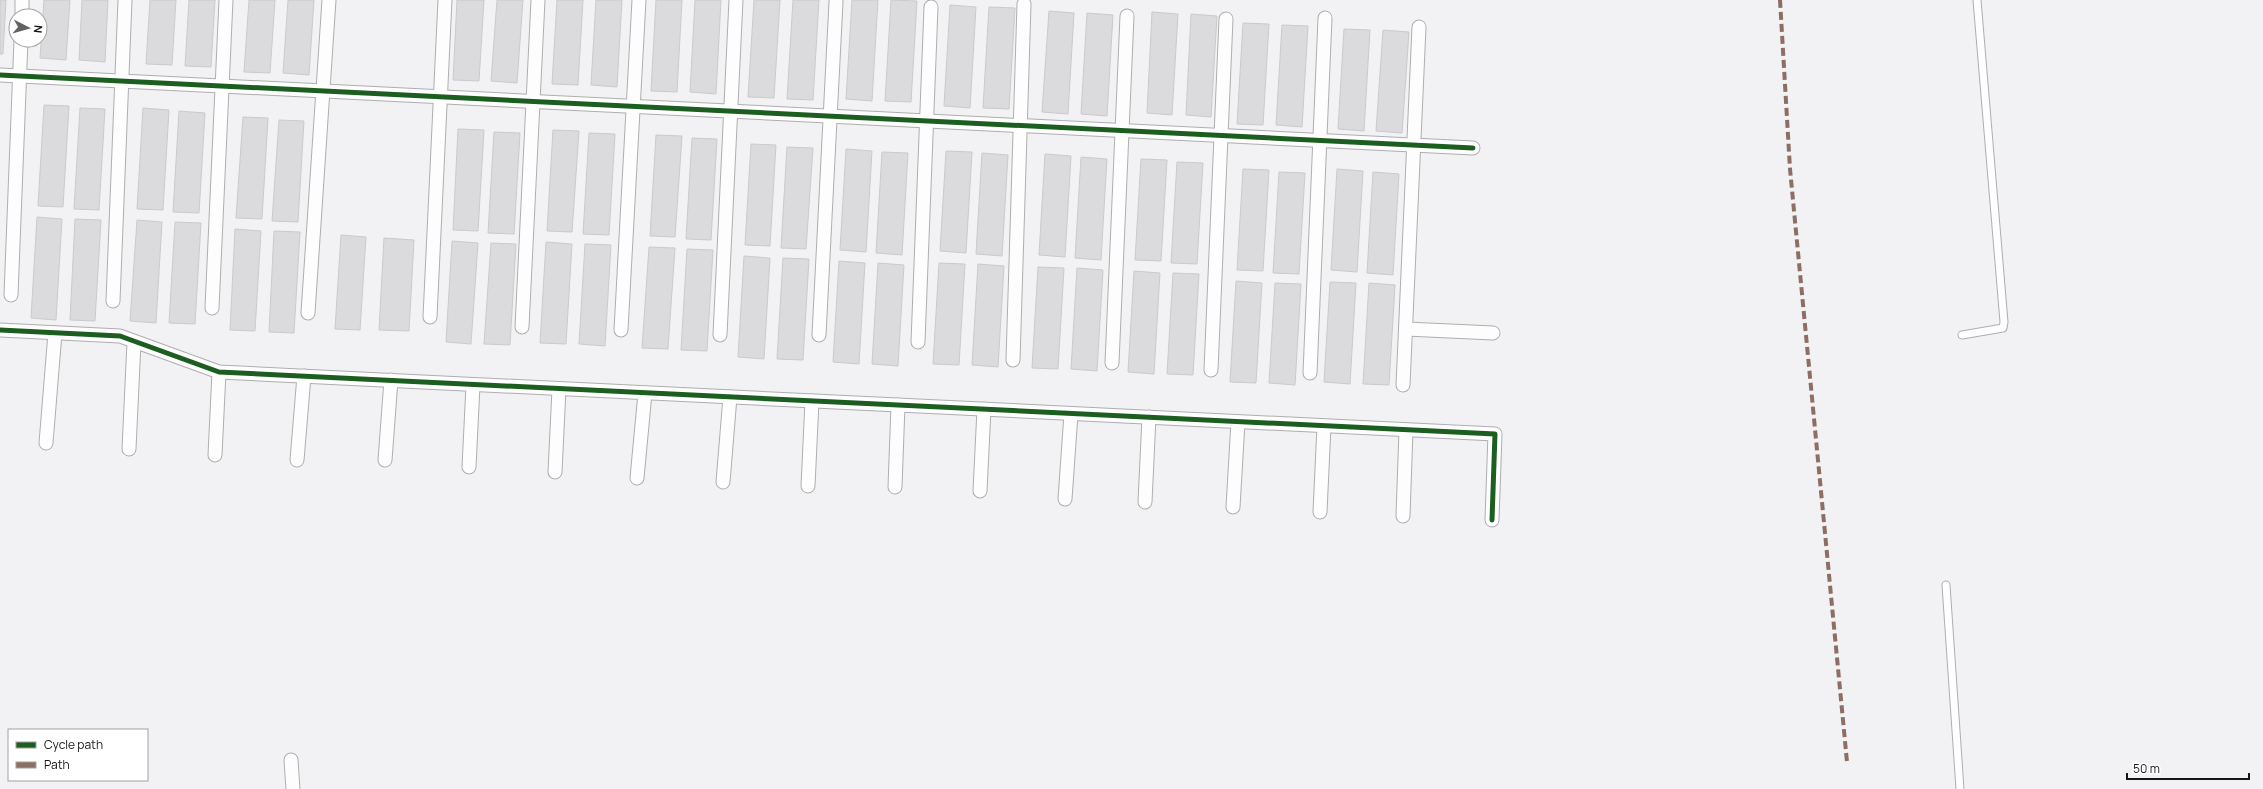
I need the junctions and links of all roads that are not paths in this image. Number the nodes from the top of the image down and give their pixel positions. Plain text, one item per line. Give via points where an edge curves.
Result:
1 (125, 0) edge
2 (226, 0) edge
3 (329, 0) edge
4 (445, 0) edge
5 (538, 0) edge
6 (639, 0) edge
7 (736, 0) edge
8 (1977, 0) edge
9 (836, 2) dead end
10 (1024, 4) dead end
11 (931, 7) dead end
12 (1127, 16) dead end
13 (1325, 18) dead end
14 (1226, 19) dead end
15 (1419, 27) dead end
16 (21, 48) edge
17 (0, 75) edge
18 (20, 76) junction
19 (122, 81) junction
20 (222, 86) junction
21 (324, 91) junction
22 (440, 97) junction
23 (534, 101) junction
24 (635, 106) junction
25 (731, 111) junction
26 (831, 116) junction
27 (926, 121) junction
28 (1020, 125) junction
29 (1122, 130) junction
30 (1221, 135) junction
31 (1320, 140) junction
32 (1413, 145) junction
33 (1473, 148) dead end
34 (11, 295) dead end
35 (112, 301) dead end
36 (212, 308) dead end
37 (308, 313) dead end
38 (430, 317) dead end
39 (522, 327) dead end
40 (1406, 329) junction
41 (0, 330) edge
42 (621, 330) dead end
43 (55, 333) junction
44 (1493, 333) dead end
45 (720, 335) dead end
46 (819, 335) dead end
47 (1962, 335) dead end
48 (134, 342) junction
49 (918, 342) dead end
50 (1013, 360) dead end
51 (1112, 363) dead end
52 (1211, 370) dead end
53 (219, 372) junction
54 (1310, 373) dead end
55 (304, 376) junction
56 (391, 380) junction
57 (473, 385) junction
58 (1403, 385) dead end
59 (559, 389) junction
60 (645, 393) junction
61 (730, 397) junction
62 (812, 401) junction
63 (898, 405) junction
64 (984, 409) junction
65 (1071, 414) junction
66 (1149, 417) junction
67 (1238, 422) junction
68 (1324, 426) junction
69 (1406, 430) junction
70 (46, 443) dead end
71 (129, 449) dead end
72 (216, 455) dead end
73 (297, 460) dead end
74 (385, 460) dead end
75 (469, 467) dead end
76 (555, 472) dead end
77 (637, 478) dead end
78 (723, 482) dead end
79 (808, 486) dead end
80 (895, 488) dead end
81 (980, 491) dead end
82 (1065, 499) dead end
83 (1145, 502) dead end
84 (1233, 507) dead end
85 (1320, 512) dead end
86 (1403, 516) dead end
87 (1492, 520) dead end
88 (1946, 585) dead end
89 (291, 760) dead end
90 (293, 789) edge
91 (1960, 789) edge

1 - 19 street
2 - 20 street
3 - 21 street
4 - 22 street
5 - 23 street
6 - 24 street
7 - 25 street
8 - 47 lane via 2004,322 2003,328
9 - 26 street
10 - 28 street
11 - 27 street
12 - 29 street
13 - 31 street
14 - 30 street
15 - 32 street
16 - 18 street
17 - 18 street
18 - 19 street
18 - 34 street
19 - 20 street
19 - 35 street
20 - 21 street
20 - 36 street
21 - 22 street
21 - 37 street
22 - 23 street
22 - 38 street
23 - 24 street
23 - 39 street
24 - 25 street
24 - 42 street
25 - 26 street
25 - 45 street
26 - 27 street
26 - 46 street
27 - 28 street
27 - 49 street
28 - 29 street
28 - 50 street
29 - 30 street
29 - 51 street
30 - 31 street
30 - 52 street
31 - 32 street
31 - 54 street
32 - 33 street
32 - 40 street
40 - 44 street
40 - 58 street
41 - 43 street
43 - 48 street via 120,336
43 - 70 street
48 - 53 street
48 - 71 street
53 - 55 street
53 - 72 street
55 - 56 street
55 - 73 street
56 - 57 street
56 - 74 street
57 - 59 street
57 - 75 street
59 - 60 street
59 - 76 street
60 - 61 street
60 - 77 street
61 - 62 street
61 - 78 street
62 - 63 street
62 - 79 street
63 - 64 street
63 - 80 street
64 - 65 street
64 - 81 street
65 - 66 street
65 - 82 street
66 - 67 street
66 - 83 street
67 - 68 street
67 - 84 street
68 - 69 street
68 - 85 street
69 - 86 street
69 - 87 street via 1495,434
88 - 91 lane
89 - 90 street

